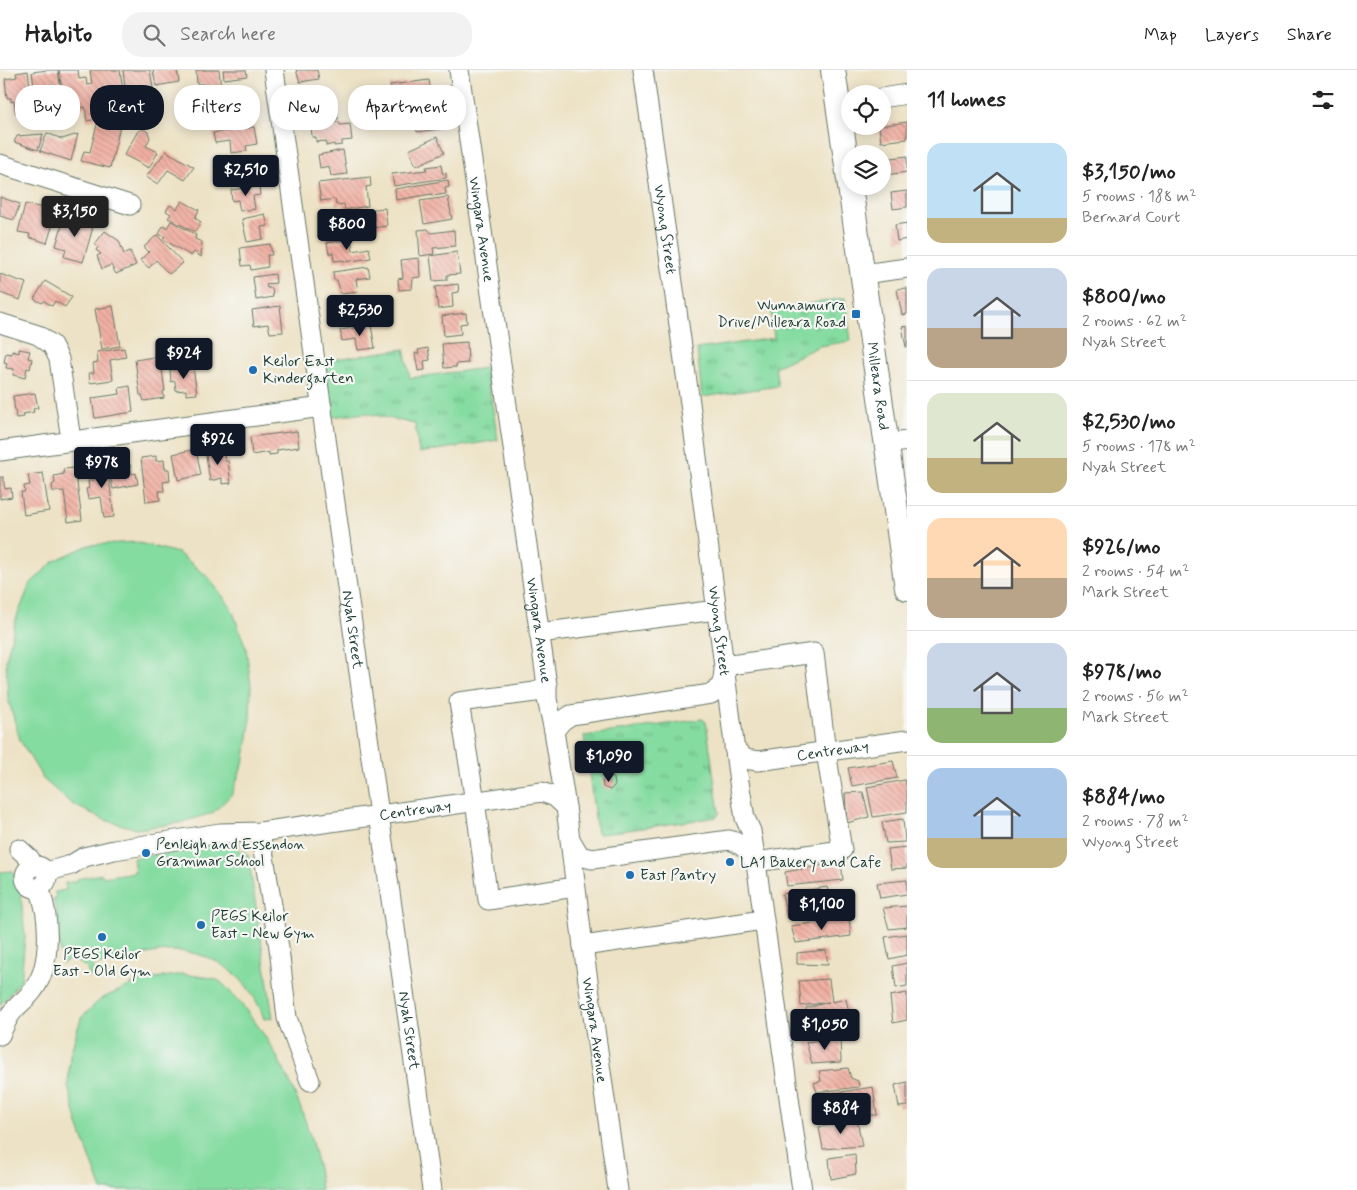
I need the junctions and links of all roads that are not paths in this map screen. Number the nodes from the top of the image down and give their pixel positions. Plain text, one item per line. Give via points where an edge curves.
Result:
1 (274, 70) edge
2 (459, 70) edge
3 (643, 70) edge
4 (834, 70) edge
5 (841, 94) edge
6 (907, 94) edge
7 (891, 97) edge
8 (0, 164) edge
9 (851, 195) edge
10 (130, 205) dead end
11 (907, 268) edge
12 (863, 274) junction
13 (0, 323) edge
14 (322, 407) junction
15 (71, 440) junction
16 (897, 443) edge
17 (0, 451) edge
18 (907, 588) edge
19 (716, 610) junction
20 (538, 633) junction
21 (724, 666) junction
22 (547, 686) junction
23 (704, 696) junction
24 (729, 710) junction
25 (571, 715) junction
26 (554, 730) junction
27 (907, 740) edge
28 (734, 748) junction
29 (826, 752) junction
30 (758, 761) junction
31 (560, 771) junction
32 (739, 782) junction
33 (542, 792) junction
34 (475, 802) junction
35 (566, 807) junction
36 (379, 815) junction
37 (745, 818) junction
38 (260, 832) junction
39 (729, 840) junction
40 (571, 841) junction
41 (19, 849) dead end
42 (588, 859) junction
43 (755, 862) junction
44 (39, 876) junction
45 (575, 887) junction
46 (763, 920) junction
47 (583, 946) junction
48 (0, 1035) edge
49 (310, 1081) dead end
50 (432, 1190) edge
51 (618, 1190) edge
52 (802, 1190) edge

1 - 14 street, Nyah Street
2 - 20 street, Wingara Avenue
3 - 19 street, Wyong Street
4 - 5 main road, Milleara Road
6 - 7 street
8 - 10 street
9 - 12 main road, Milleara Road
11 - 12 street
12 - 16 main road, Milleara Road
13 - 15 street via 38,335 52,345 59,358
14 - 15 street
14 - 36 street, Nyah Street
15 - 17 street
16 - 18 main road, Milleara Road
19 - 20 street
19 - 21 street, Wyong Street
20 - 22 street, Wingara Avenue
21 - 23 street via 720,687
21 - 24 street, Wyong Street
21 - 29 street via 814,653
22 - 25 street via 553,702
22 - 26 street, Wingara Avenue
22 - 34 street via 535,692 459,702
23 - 24 street via 718,699
23 - 25 street
24 - 28 street, Wyong Street
25 - 26 street
26 - 31 street, Wingara Avenue
27 - 29 street, Centreway
28 - 30 street via 745,759
28 - 32 street, Wyong Street
29 - 30 street, Centreway
29 - 43 street via 842,850
30 - 32 street via 746,769
31 - 33 street
31 - 35 street, Wingara Avenue
32 - 37 street, Wyong Street
33 - 34 street, Centreway
33 - 35 street via 555,797
34 - 36 street, Centreway
34 - 45 street via 488,900
35 - 40 street, Wingara Avenue
36 - 38 street, Centreway
36 - 50 street, Nyah Street
37 - 39 street via 738,832
37 - 43 street, Wyong Street via 751,831
38 - 44 street, Centreway via 220,833 114,850 84,857
38 - 49 street via 287,1018
39 - 42 street
39 - 43 street via 740,843
40 - 42 street via 580,856
40 - 45 street, Wingara Avenue
41 - 44 street via 30,859
42 - 45 street
43 - 46 street, Wyong Street
44 - 48 street via 47,933 42,975 28,998 12,1012
45 - 47 street, Wingara Avenue
46 - 47 street
46 - 52 street, Wyong Street
47 - 51 street, Wingara Avenue

